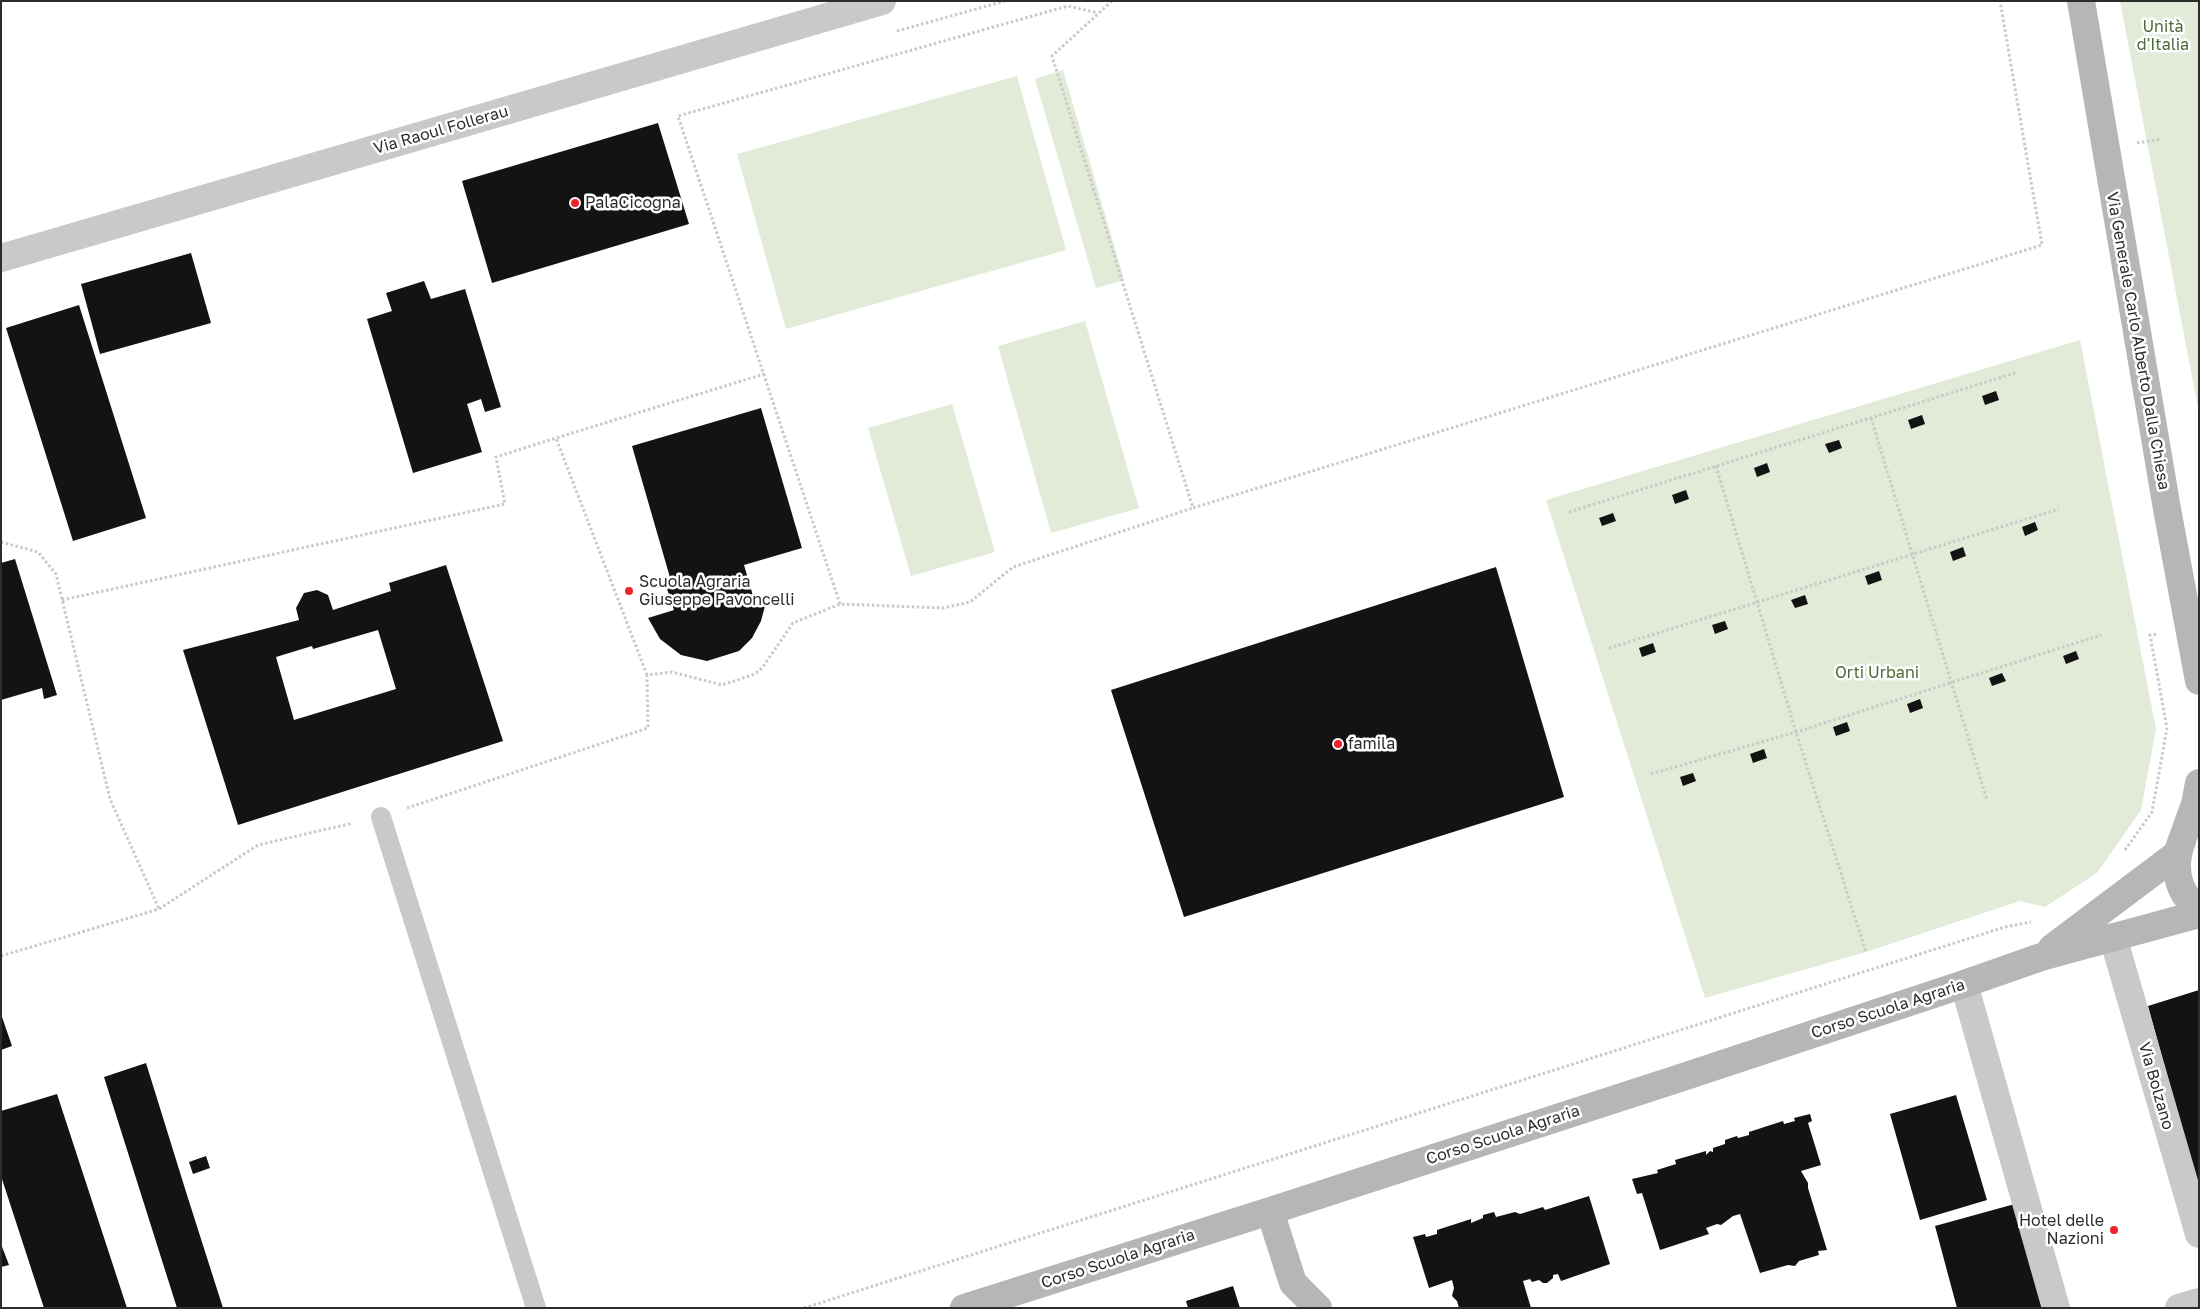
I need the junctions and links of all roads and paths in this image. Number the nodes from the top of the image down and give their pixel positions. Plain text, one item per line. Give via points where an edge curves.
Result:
1 (882, 1) edge
2 (1112, 1) edge
3 (2000, 1) edge
4 (2081, 1) edge
5 (1099, 13) junction
6 (2161, 138) dead end
7 (2146, 141) dead end
8 (1, 258) edge
9 (2018, 372) dead end
10 (764, 374) junction
11 (1871, 418) junction
12 (556, 438) junction
13 (1716, 466) junction
14 (1193, 508) junction
15 (2059, 509) dead end
16 (1568, 512) dead end
17 (1, 542) edge
18 (1913, 554) junction
19 (62, 600) junction
20 (1757, 603) junction
21 (840, 604) junction
22 (2101, 635) dead end
23 (2150, 635) dead end
24 (1609, 648) dead end
25 (647, 675) junction
26 (1951, 681) junction
27 (2199, 681) edge
28 (1796, 732) junction
29 (1651, 774) dead end
30 (2199, 783) edge
31 (1987, 800) dead end
32 (381, 817) junction
33 (2199, 820) edge
34 (2177, 854) junction
35 (2120, 856) dead end
36 (159, 909) junction
37 (2199, 912) edge
38 (2032, 921) dead end
39 (2113, 937) junction
40 (1866, 952) dead end
41 (1, 956) edge
42 (2041, 957) junction
43 (1964, 984) junction
44 (1270, 1211) junction
45 (2199, 1234) edge
46 (2199, 1302) edge
47 (536, 1308) edge
48 (804, 1308) edge
49 (964, 1308) edge
50 (1318, 1308) edge
51 (2056, 1308) edge
52 (2179, 1308) edge

1 - 8 street, Via Raoul Follerau
2 - 5 path
3 - 14 path via 2042,246
4 - 27 main road, Via Generale Carlo Alberto Dalla Chiesa
5 - 10 path via 1068,6 678,116
5 - 14 path via 1052,56
6 - 7 path
9 - 11 path
10 - 12 path
10 - 21 path
11 - 13 path
11 - 18 path
12 - 19 path via 496,457 505,504
12 - 25 path
13 - 16 path
13 - 20 path
14 - 21 path via 1014,567 970,602 943,608
15 - 18 path
17 - 19 path via 38,552 56,574
18 - 20 path
18 - 26 path
19 - 36 path via 110,799
20 - 24 path
20 - 28 path
21 - 25 path via 793,623 755,674 722,685 672,672
22 - 26 path
23 - 35 path via 2167,728 2152,812
25 - 32 path via 648,728
26 - 28 path
26 - 31 path
28 - 29 path
28 - 40 path
30 - 34 main road
32 - 36 path via 258,845
32 - 47 lane
33 - 34 main road via 2184,836
34 - 37 main road via 2176,871 2180,887
34 - 42 main road, Corso Scuola Agraria
36 - 41 path
37 - 39 main road, Corso Scuola Agraria
38 - 48 path
39 - 42 main road, Corso Scuola Agraria
39 - 45 street, Via Bolzano
42 - 43 main road, Corso Scuola Agraria
43 - 44 main road, Corso Scuola Agraria
43 - 51 street
44 - 49 main road, Corso Scuola Agraria
44 - 50 main road via 1292,1283
46 - 52 street

